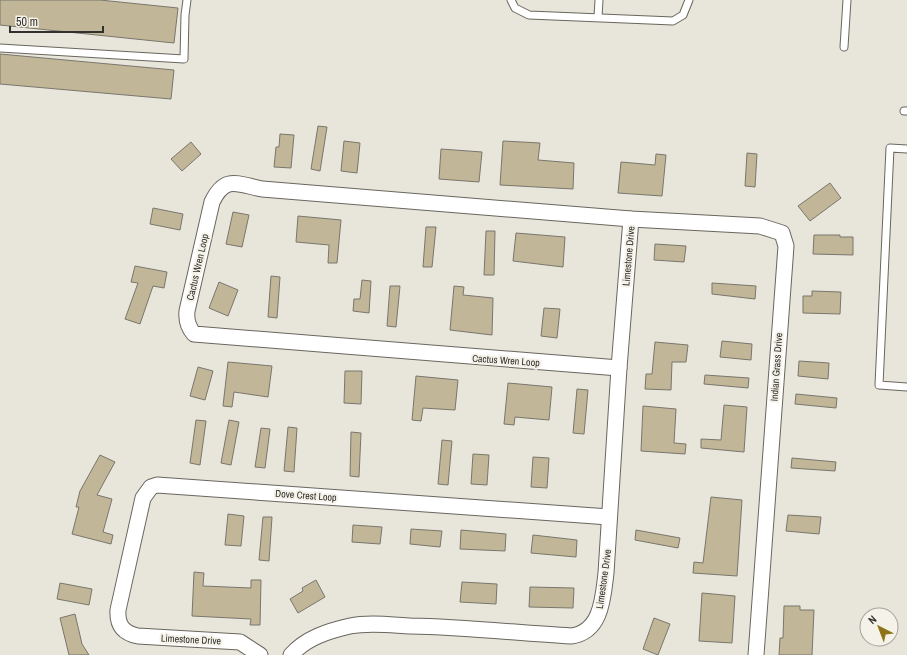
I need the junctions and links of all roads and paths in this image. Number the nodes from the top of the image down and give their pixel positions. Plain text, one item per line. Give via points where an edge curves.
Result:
1 (187, 0) edge
2 (511, 0) edge
3 (599, 0) edge
4 (689, 0) edge
5 (847, 0) edge
6 (598, 17) junction
7 (844, 47) dead end
8 (0, 48) edge
9 (907, 149) edge
10 (631, 219) junction
11 (619, 368) junction
12 (907, 387) edge
13 (609, 517) junction
14 (121, 628) joint
15 (260, 655) edge
16 (291, 655) edge
17 (756, 655) edge

1 - 8 lane via 184,59
2 - 6 lane via 515,8 529,15
3 - 6 lane
4 - 6 lane via 683,14 673,21
5 - 7 lane
9 - 12 lane via 890,148 879,385
10 - 11 street, Limestone Drive
10 - 11 street, Cactus Wren Loop via 262,189 229,184 221,187 212,202 186,319 194,334 199,336
10 - 17 street, Indian Grass Drive via 760,226 782,233 786,240
11 - 13 street, Limestone Drive
13 - 14 street, Dove Crest Loop via 158,484 151,487 143,498 118,610
13 - 16 street, Limestone Drive via 602,600 594,622 582,635 368,624 321,634
14 - 15 street, Limestone Drive via 138,636 240,642

